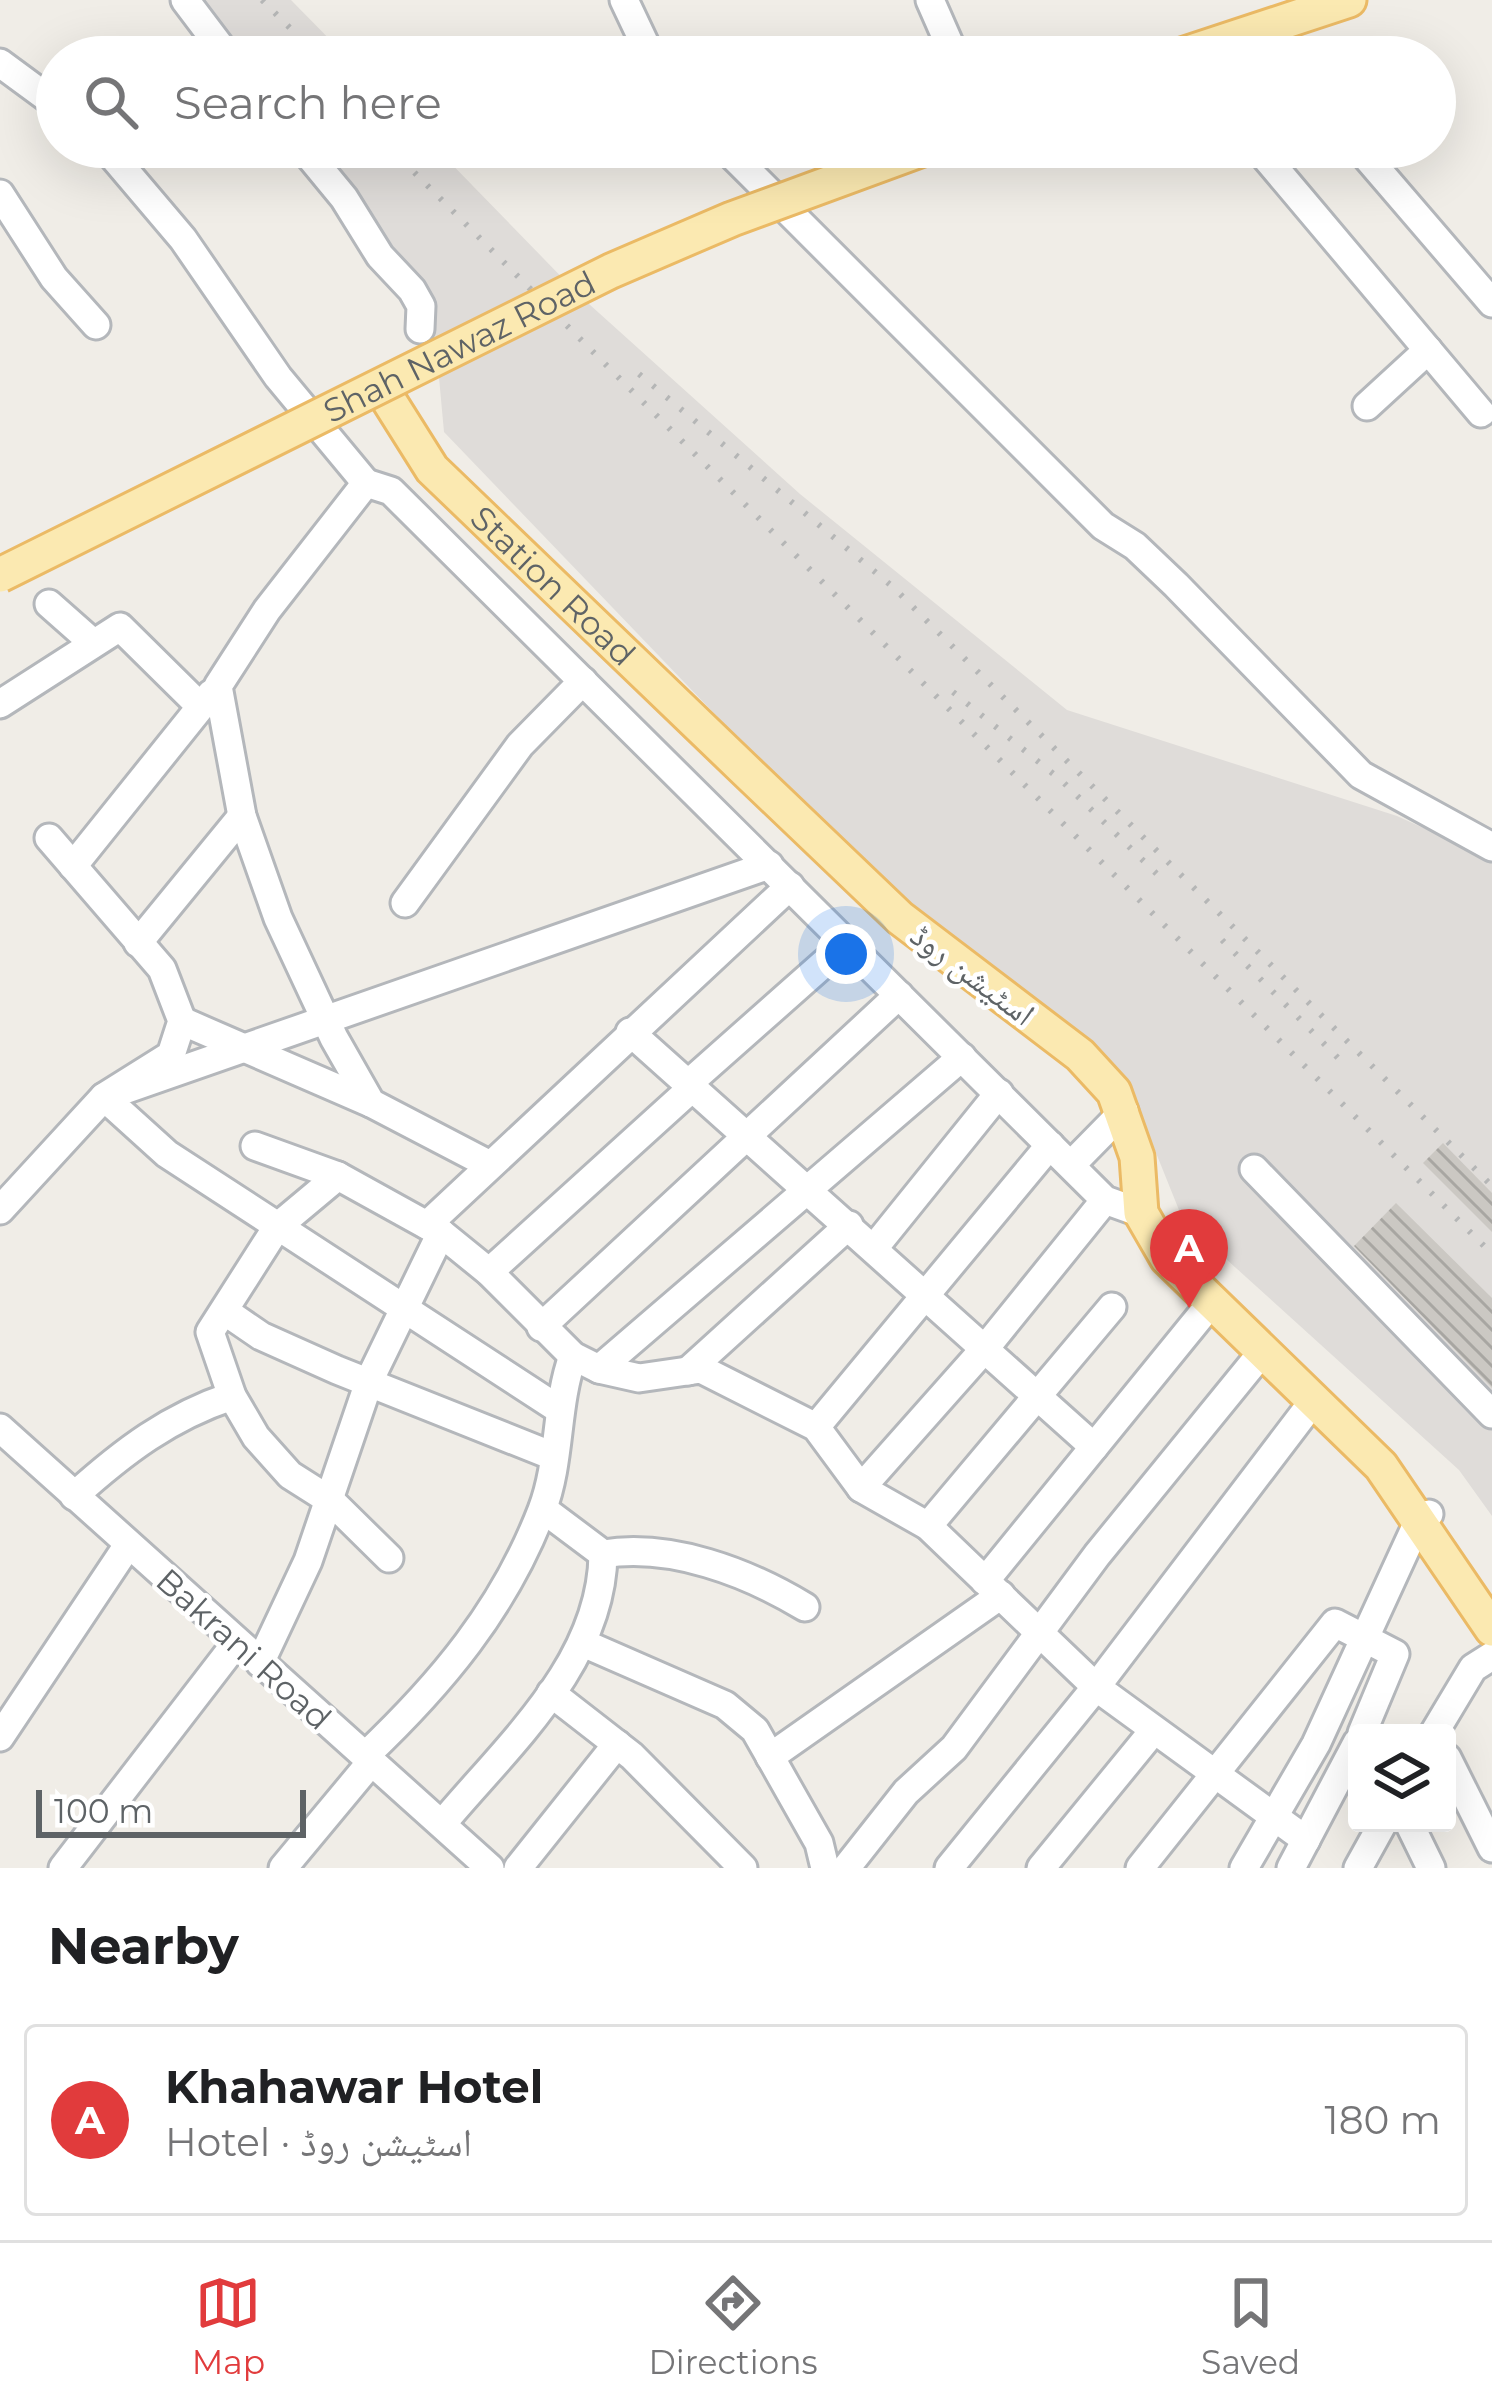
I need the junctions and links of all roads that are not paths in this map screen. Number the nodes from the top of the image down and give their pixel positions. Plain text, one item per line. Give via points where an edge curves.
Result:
1 (185, 0) edge
2 (624, 0) edge
3 (930, 0) edge
4 (1349, 0) edge
5 (213, 36) edge
6 (641, 36) edge
7 (946, 36) edge
8 (1240, 36) edge
9 (0, 63) edge
10 (36, 90) edge
11 (123, 168) edge
12 (320, 168) edge
13 (745, 168) edge
14 (871, 168) edge
15 (1275, 168) edge
16 (1376, 168) edge
17 (0, 194) edge
18 (1492, 303) edge
19 (96, 325) dead end
20 (420, 329) dead end
21 (1428, 350) junction
22 (381, 388) junction
23 (1367, 406) dead end
24 (1488, 416) edge
25 (366, 483) junction
26 (0, 574) edge
27 (49, 604) dead end
28 (92, 642) junction
29 (583, 681) junction
30 (209, 696) junction
31 (0, 704) edge
32 (743, 768) joint
33 (242, 816) junction
34 (49, 838) dead end
35 (1492, 847) edge
36 (73, 866) junction
37 (769, 866) junction
38 (790, 886) junction
39 (405, 903) dead end
40 (138, 943) junction
41 (847, 943) junction
42 (899, 994) junction
43 (325, 1020) junction
44 (182, 1021) junction
45 (630, 1032) junction
46 (244, 1048) junction
47 (962, 1057) junction
48 (691, 1085) junction
49 (998, 1093) junction
50 (104, 1097) junction
51 (371, 1103) junction
52 (1124, 1111) junction
53 (747, 1134) junction
54 (255, 1146) dead end
55 (1060, 1155) junction
56 (488, 1164) junction
57 (1254, 1169) dead end
58 (338, 1176) junction
59 (809, 1189) junction
60 (1105, 1200) junction
61 (0, 1210) edge
62 (1141, 1213) junction
63 (849, 1225) junction
64 (277, 1227) junction
65 (434, 1229) junction
66 (874, 1248) junction
67 (489, 1272) junction
68 (927, 1296) junction
69 (1212, 1302) junction
70 (1112, 1307) dead end
71 (405, 1309) junction
72 (226, 1312) junction
73 (541, 1327) junction
74 (987, 1346) junction
75 (1264, 1350) junction
76 (573, 1356) junction
77 (599, 1370) junction
78 (688, 1371) junction
79 (370, 1379) junction
80 (1039, 1395) junction
81 (232, 1396) junction
82 (1315, 1400) junction
83 (560, 1410) junction
84 (1492, 1414) edge
85 (816, 1427) junction
86 (0, 1428) edge
87 (1094, 1447) junction
88 (553, 1456) junction
89 (861, 1488) junction
90 (74, 1496) junction
91 (331, 1501) junction
92 (543, 1509) junction
93 (1423, 1518) junction
94 (928, 1526) junction
95 (128, 1546) junction
96 (602, 1555) junction
97 (389, 1558) dead end
98 (993, 1588) junction
99 (1492, 1605) edge
100 (805, 1607) dead end
101 (1492, 1629) edge
102 (1042, 1634) junction
103 (1364, 1636) junction
104 (237, 1642) junction
105 (583, 1643) junction
106 (1492, 1656) edge
107 (260, 1663) junction
108 (1096, 1687) junction
109 (551, 1693) junction
110 (1366, 1724) edge
111 (1439, 1724) edge
112 (1154, 1730) junction
113 (0, 1737) edge
114 (617, 1744) junction
115 (770, 1757) junction
116 (369, 1759) junction
117 (1348, 1761) edge
118 (1214, 1772) junction
119 (1456, 1776) edge
120 (1275, 1815) junction
121 (442, 1825) junction
122 (1378, 1832) edge
123 (1413, 1832) edge
124 (1306, 1840) junction
125 (1492, 1848) edge
126 (741, 1867) edge
127 (63, 1868) edge
128 (284, 1868) edge
129 (490, 1868) edge
130 (518, 1868) edge
131 (825, 1868) edge
132 (846, 1868) edge
133 (949, 1868) edge
134 (1041, 1868) edge
135 (1140, 1868) edge
136 (1244, 1868) edge
137 (1291, 1868) edge
138 (1358, 1868) edge
139 (1431, 1868) edge

1 - 5 street
2 - 6 street
3 - 7 street
4 - 8 main road
9 - 10 street
11 - 25 street
12 - 20 street via 412,290
13 - 35 street via 1361,775
14 - 22 main road, Shah Nawaz Road, bridge via 611,272
15 - 21 street
16 - 18 street
17 - 19 street via 54,278
21 - 23 street
21 - 24 street
22 - 26 main road, Shah Nawaz Road, bridge
22 - 32 main road, Station Road via 432,469
25 - 29 street via 391,491
25 - 30 street
27 - 28 street
28 - 30 street via 120,627
28 - 31 street
29 - 37 street
29 - 39 street via 520,746
30 - 33 street
30 - 36 street
32 - 52 main road, اسٹیشن روڈ via 900,918 1081,1055
33 - 40 street
33 - 43 street
34 - 36 street
36 - 40 street
37 - 38 street
37 - 43 street
38 - 41 street
38 - 45 street
40 - 44 street via 161,970
41 - 42 street
41 - 48 street
42 - 47 street
42 - 53 street
43 - 46 street
43 - 51 street
44 - 46 street
44 - 50 street via 171,1055
45 - 48 street
45 - 56 street
46 - 50 street
46 - 51 street
47 - 49 street
47 - 59 street
48 - 53 street
48 - 67 street
49 - 55 street
49 - 66 street
50 - 61 street
50 - 64 street via 167,1154
51 - 56 street
52 - 55 street
52 - 62 main road, اسٹیشن روڈ via 1138,1157
53 - 59 street
53 - 73 street
54 - 58 street
55 - 60 street
55 - 68 street
56 - 65 street
57 - 84 street
58 - 64 street
58 - 65 street
59 - 63 street
59 - 77 street
60 - 62 street
60 - 74 street
62 - 69 main road, اسٹیشن روڈ via 1167,1258
62 - 93 main road, اسٹیشن روڈ via 1392,1457
63 - 66 street
63 - 78 street
64 - 71 street
64 - 72 street
65 - 67 street
65 - 71 street
66 - 68 street
67 - 73 street
68 - 74 street
68 - 85 street
69 - 75 main road, اسٹیشن روڈ
69 - 87 street
70 - 80 street
71 - 79 street
71 - 83 street
72 - 79 street via 261,1336
72 - 81 street via 210,1332
73 - 76 street
74 - 80 street
74 - 89 street
75 - 82 main road, اسٹیشن روڈ
75 - 102 street
76 - 77 street
76 - 83 street
77 - 78 street via 640,1378
78 - 85 street via 716,1374
79 - 88 street
79 - 91 street
80 - 87 street
80 - 94 street
81 - 90 street via 181,1413
81 - 91 street via 290,1475
82 - 93 main road, اسٹیشن روڈ
82 - 108 street
83 - 88 street
85 - 89 street
86 - 90 street, Bakrani Road
87 - 98 street
88 - 92 street
89 - 94 street
90 - 95 street, Bakrani Road
91 - 97 street
91 - 107 street
92 - 96 street
92 - 116 street via 479,1635
93 - 99 main road, اسٹیشن روڈ
93 - 101 main road, اسٹیشن روڈ
93 - 103 street
94 - 98 street
95 - 104 street, Bakrani Road
95 - 113 street
96 - 100 street via 635,1549 723,1567
96 - 105 street
98 - 102 street
98 - 115 street
102 - 108 street
102 - 132 street
103 - 110 street via 1395,1654
103 - 118 street via 1327,1626
103 - 120 street
104 - 107 street, Bakrani Road
104 - 127 street
105 - 109 street
105 - 115 street via 725,1706 755,1730
106 - 111 street via 1473,1668
107 - 116 street, Bakrani Road
108 - 112 street
108 - 133 street
109 - 114 street
109 - 121 street
112 - 118 street
112 - 134 street
114 - 126 street
114 - 130 street
115 - 131 street
116 - 121 street, Bakrani Road
116 - 128 street
117 - 124 street
118 - 120 street
118 - 135 street
119 - 125 street
120 - 124 street
120 - 136 street
121 - 129 street, Bakrani Road
122 - 138 street
123 - 139 street
124 - 137 street

